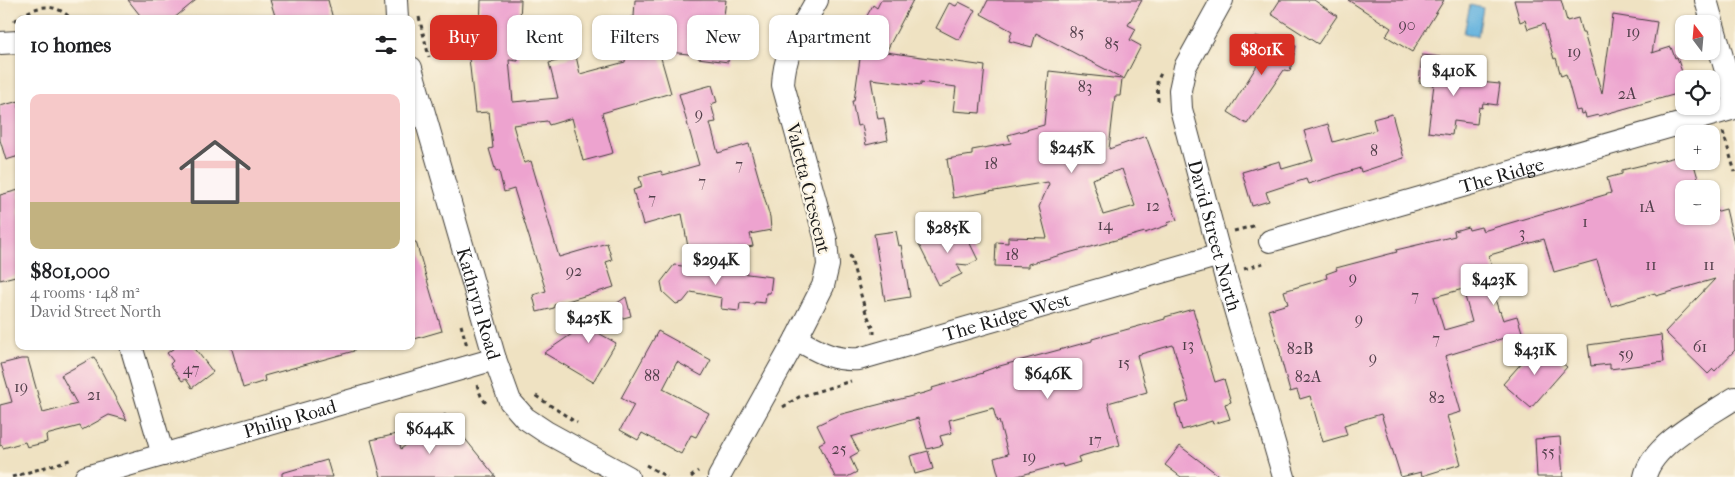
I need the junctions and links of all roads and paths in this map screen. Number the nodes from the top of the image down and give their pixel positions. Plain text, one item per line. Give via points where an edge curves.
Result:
1 (396, 0) edge
2 (817, 0) edge
3 (1222, 0) edge
4 (1706, 0) edge
5 (419, 12) dead end
6 (26, 15) edge
7 (68, 15) edge
8 (398, 15) edge
9 (421, 65) edge
10 (1735, 103) edge
11 (1735, 108) edge
12 (1723, 130) dead end
13 (1735, 172) edge
14 (1231, 222) dead end
15 (1237, 240) dead end
16 (1270, 241) dead end
17 (848, 250) dead end
18 (1220, 256) junction
19 (1245, 269) dead end
20 (1248, 278) dead end
21 (796, 339) junction
22 (874, 339) dead end
23 (132, 350) edge
24 (495, 359) junction
25 (860, 379) dead end
26 (533, 394) dead end
27 (1735, 398) edge
28 (777, 413) dead end
29 (581, 426) dead end
30 (163, 455) junction
31 (634, 469) edge
32 (711, 471) edge
33 (86, 477) edge
34 (668, 477) edge
35 (691, 477) edge
36 (1284, 477) edge
37 (1645, 477) edge

1 - 8 street
2 - 21 street, Valetta Crescent via 790,50 784,71 786,99 828,254 823,286
3 - 18 street, David Street North via 1187,62 1180,90 1183,119
4 - 10 street
5 - 9 path
6 - 7 path via 31,9 45,5
9 - 24 street, Kathryn Road
11 - 16 street, The Ridge
12 - 13 path
14 - 15 path
17 - 22 path via 866,313 874,329
18 - 21 street, The Ridge West via 858,359 828,356
18 - 36 street, David Street North
19 - 20 path
21 - 32 street, Valetta Crescent
23 - 30 street
24 - 30 street, Philip Road
24 - 31 street, Kathryn Road via 510,401 525,418 546,432
25 - 28 path via 798,397
26 - 29 path
27 - 37 street via 1662,448
30 - 33 street, Philip Road
31 - 34 path
32 - 35 path

